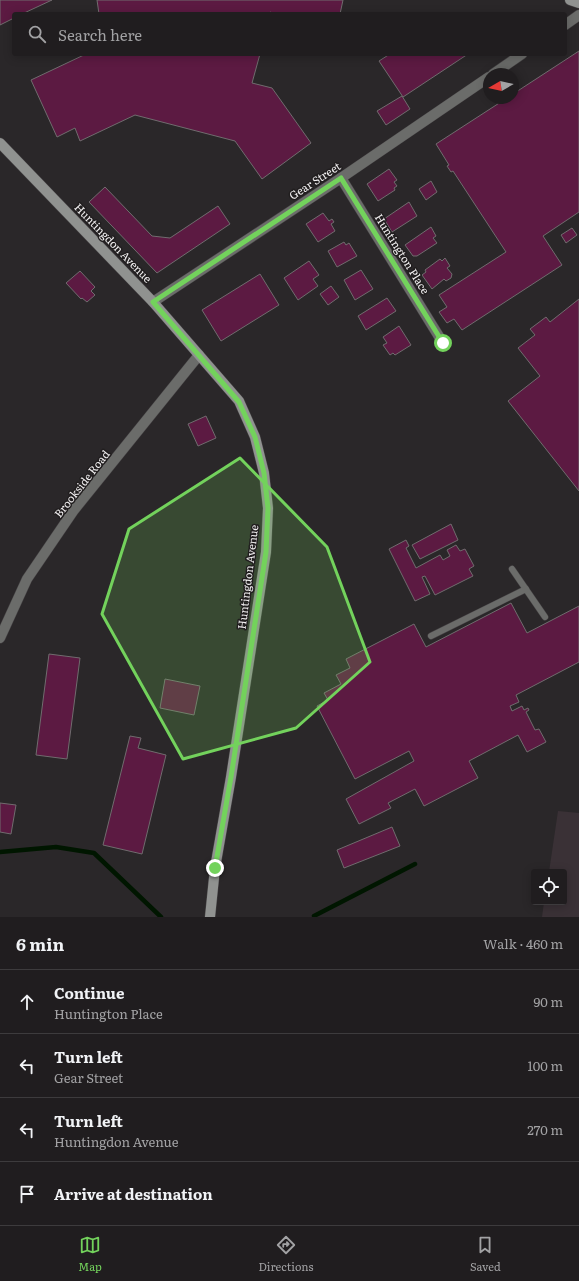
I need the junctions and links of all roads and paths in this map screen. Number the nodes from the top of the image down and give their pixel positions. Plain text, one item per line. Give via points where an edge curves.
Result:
1 (570, 0) edge
2 (579, 3) edge
3 (579, 15) edge
4 (567, 24) edge
5 (519, 56) edge
6 (502, 68) edge
7 (483, 81) edge
8 (0, 143) edge
9 (341, 178) junction
10 (153, 302) junction
11 (443, 343) dead end
12 (199, 355) junction
13 (512, 569) dead end
14 (526, 589) junction
15 (545, 618) dead end
16 (431, 636) dead end
17 (0, 638) edge
18 (210, 917) edge

1 - 2 main road
3 - 4 street
5 - 6 street
7 - 9 street, Gear Street
8 - 10 main road, Huntingdon Avenue
9 - 10 street, Gear Street
9 - 11 street, Huntington Place
10 - 12 main road, Huntingdon Avenue
12 - 17 street, Brookside Road via 74,510 27,579
12 - 18 main road, Huntingdon Avenue via 239,402 255,437 264,473 268,508 266,552 215,868
13 - 14 lane
14 - 15 lane
14 - 16 lane

